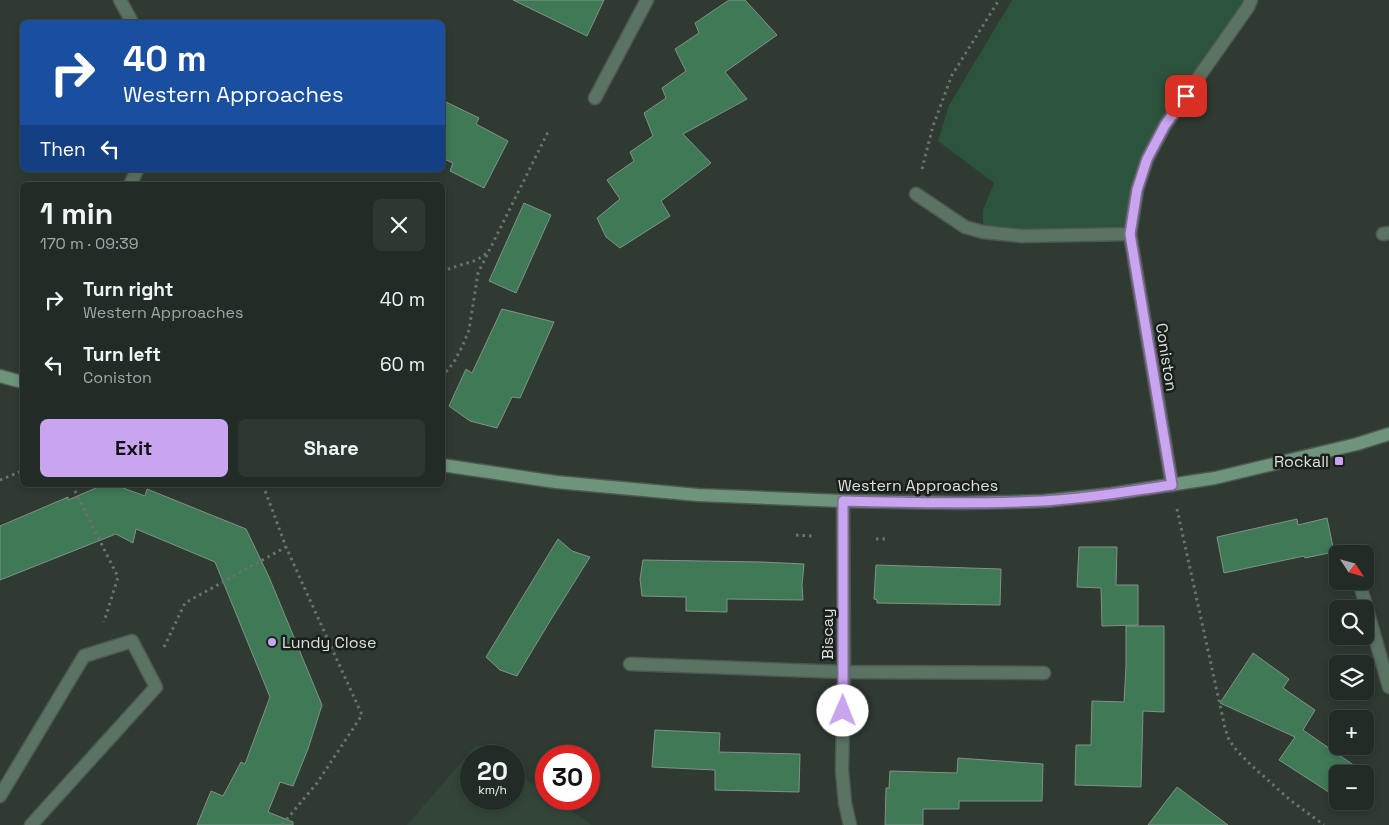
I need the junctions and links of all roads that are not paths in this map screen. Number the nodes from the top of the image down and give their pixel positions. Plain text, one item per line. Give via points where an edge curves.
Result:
1 (120, 0) edge
2 (647, 0) edge
3 (1251, 0) edge
4 (131, 20) edge
5 (595, 98) dead end
6 (916, 194) road end
7 (1130, 234) junction
8 (0, 376) edge
9 (20, 381) edge
10 (1389, 434) edge
11 (445, 465) edge
12 (1172, 485) junction
13 (843, 501) junction
14 (1362, 590) edge
15 (630, 664) dead end
16 (844, 672) junction
17 (1044, 673) dead end
18 (1389, 687) edge
19 (0, 796) edge
20 (31, 825) edge
21 (850, 825) edge

1 - 4 street
2 - 5 street
3 - 7 street, Coniston via 1165,125 1147,159 1137,190
6 - 7 street via 965,227 983,232 1022,236
7 - 12 street, Coniston
8 - 9 street
10 - 12 street, Western Approaches via 1267,466
11 - 13 street, Western Approaches via 556,482 698,495
12 - 13 street, Western Approaches via 1044,501
13 - 16 street, Biscay
14 - 18 street
15 - 16 street
16 - 17 street
16 - 21 street, Biscay via 842,770 844,803
19 - 20 street via 84,656 132,641 156,688

